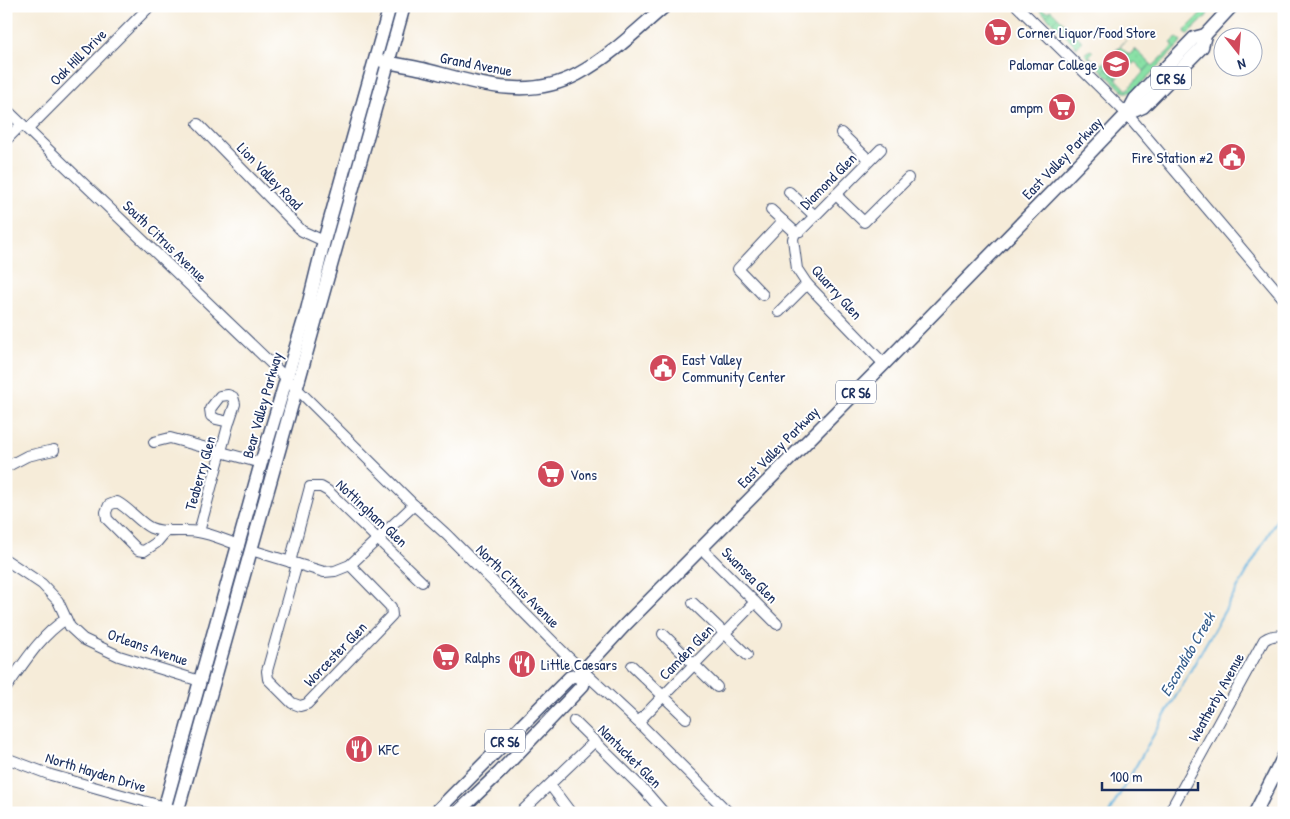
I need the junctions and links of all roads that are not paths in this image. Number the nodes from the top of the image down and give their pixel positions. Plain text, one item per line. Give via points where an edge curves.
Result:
1 (150, 6) edge
2 (390, 6) edge
3 (404, 6) edge
4 (665, 6) edge
5 (1017, 6) edge
6 (1232, 6) edge
7 (383, 61) junction
8 (6, 109) edge
9 (1128, 114) junction
10 (198, 124) dead end
11 (25, 126) junction
12 (841, 133) dead end
13 (6, 140) edge
14 (881, 149) dead end
15 (869, 160) junction
16 (908, 178) dead end
17 (790, 192) dead end
18 (836, 195) junction
19 (771, 210) dead end
20 (815, 216) junction
21 (783, 221) junction
22 (795, 232) junction
23 (324, 241) junction
24 (807, 284) junction
25 (763, 295) dead end
26 (1284, 299) edge
27 (779, 312) dead end
28 (884, 364) junction
29 (286, 379) junction
30 (296, 389) junction
31 (230, 422) dead end
32 (154, 442) dead end
33 (54, 450) dead end
34 (222, 451) junction
35 (261, 463) junction
36 (6, 467) edge
37 (414, 505) junction
38 (167, 530) junction
39 (199, 532) junction
40 (377, 538) junction
41 (239, 545) junction
42 (701, 548) junction
43 (252, 550) junction
44 (6, 560) edge
45 (293, 563) junction
46 (350, 565) junction
47 (422, 582) dead end
48 (755, 602) junction
49 (694, 604) dead end
50 (66, 619) junction
51 (777, 624) dead end
52 (662, 634) dead end
53 (724, 634) junction
54 (1284, 637) edge
55 (747, 655) dead end
56 (694, 665) junction
57 (632, 666) dead end
58 (581, 672) junction
59 (200, 681) junction
60 (717, 687) dead end
61 (6, 688) edge
62 (663, 696) junction
63 (686, 718) dead end
64 (574, 721) dead end
65 (638, 722) junction
66 (595, 742) junction
67 (1284, 756) edge
68 (6, 758) edge
69 (474, 772) junction
70 (550, 785) junction
71 (164, 810) edge
72 (177, 812) edge
73 (457, 812) edge
74 (726, 812) edge
75 (435, 813) edge
76 (520, 813) edge
77 (571, 813) edge
78 (664, 813) edge
79 (1169, 813) edge
80 (1254, 813) edge

1 - 11 street, Oak Hill Drive
2 - 7 main road, Bear Valley Parkway
3 - 7 main road, Bear Valley Parkway
4 - 7 main road, Grand Avenue via 608,55 566,80 538,87 496,88
5 - 9 street
6 - 9 main road, East Valley Parkway / CR S6 via 1205,35 1202,47 1143,107
7 - 23 main road, Bear Valley Parkway
7 - 30 main road, Bear Valley Parkway
8 - 11 street, South Citrus Avenue
9 - 26 street
9 - 28 main road, East Valley Parkway / CR S6
10 - 23 street, Lion Valley Road via 302,231
11 - 13 street
11 - 29 street, South Citrus Avenue
12 - 15 street
14 - 15 street, Diamond Glen
15 - 18 street, Diamond Glen
16 - 18 street via 864,222
17 - 20 street
18 - 20 street, Diamond Glen
19 - 21 street
20 - 22 street, Diamond Glen
21 - 22 street
21 - 25 street via 738,269
22 - 24 street, Quarry Glen via 797,269
23 - 29 main road, Bear Valley Parkway
24 - 27 street
24 - 28 street, Quarry Glen
28 - 42 main road, East Valley Parkway / CR S6
29 - 30 street, North Citrus Avenue
29 - 35 main road, Bear Valley Parkway
30 - 37 street, North Citrus Avenue
30 - 43 main road, Bear Valley Parkway
31 - 34 street, Teaberry Glen
32 - 34 street via 170,438
33 - 36 street via 27,456
34 - 35 street
34 - 39 street, Teaberry Glen
35 - 41 main road, Bear Valley Parkway
37 - 40 street
37 - 58 street, North Citrus Avenue
38 - 38 street via 156,543 144,551 138,550 107,519 106,512 109,505 117,502 149,528
38 - 39 street
39 - 41 street
40 - 45 street, Nottingham Glen via 328,491 310,487
40 - 46 street
40 - 47 street, Nottingham Glen
41 - 59 main road, Bear Valley Parkway
42 - 48 street, Swansea Glen
42 - 58 main road, East Valley Parkway / CR S6
43 - 45 street
43 - 72 main road, Bear Valley Parkway
44 - 50 street, Orleans Avenue via 42,584 58,601
45 - 46 street via 324,572
45 - 46 street, Worcester Glen via 267,671 268,679 292,703 300,706 307,704 392,615 391,606
48 - 51 street, Swansea Glen
48 - 53 street, Camden Glen
49 - 53 street
50 - 59 street, Orleans Avenue via 70,628 83,639 119,656
50 - 61 street via 42,638
52 - 56 street
53 - 55 street
53 - 56 street, Camden Glen
54 - 79 street, Weatherby Avenue via 1271,636 1264,640
56 - 60 street
56 - 62 street, Camden Glen
57 - 62 street
58 - 65 street, North Citrus Avenue
58 - 69 main road, East Valley Parkway / CR S6 via 570,677
58 - 73 main road, East Valley Parkway / CR S6 via 583,685
59 - 71 main road, Bear Valley Parkway
62 - 63 street
62 - 65 street, Camden Glen
64 - 66 street, Nantucket Glen
65 - 74 street, North Citrus Avenue
66 - 70 street
66 - 78 street, Nantucket Glen
67 - 80 main road
68 - 71 street, North Hayden Drive
69 - 73 main road via 478,781
69 - 75 main road, East Valley Parkway / CR S6
70 - 76 street
70 - 77 street
71 - 72 street, North Hayden Drive

